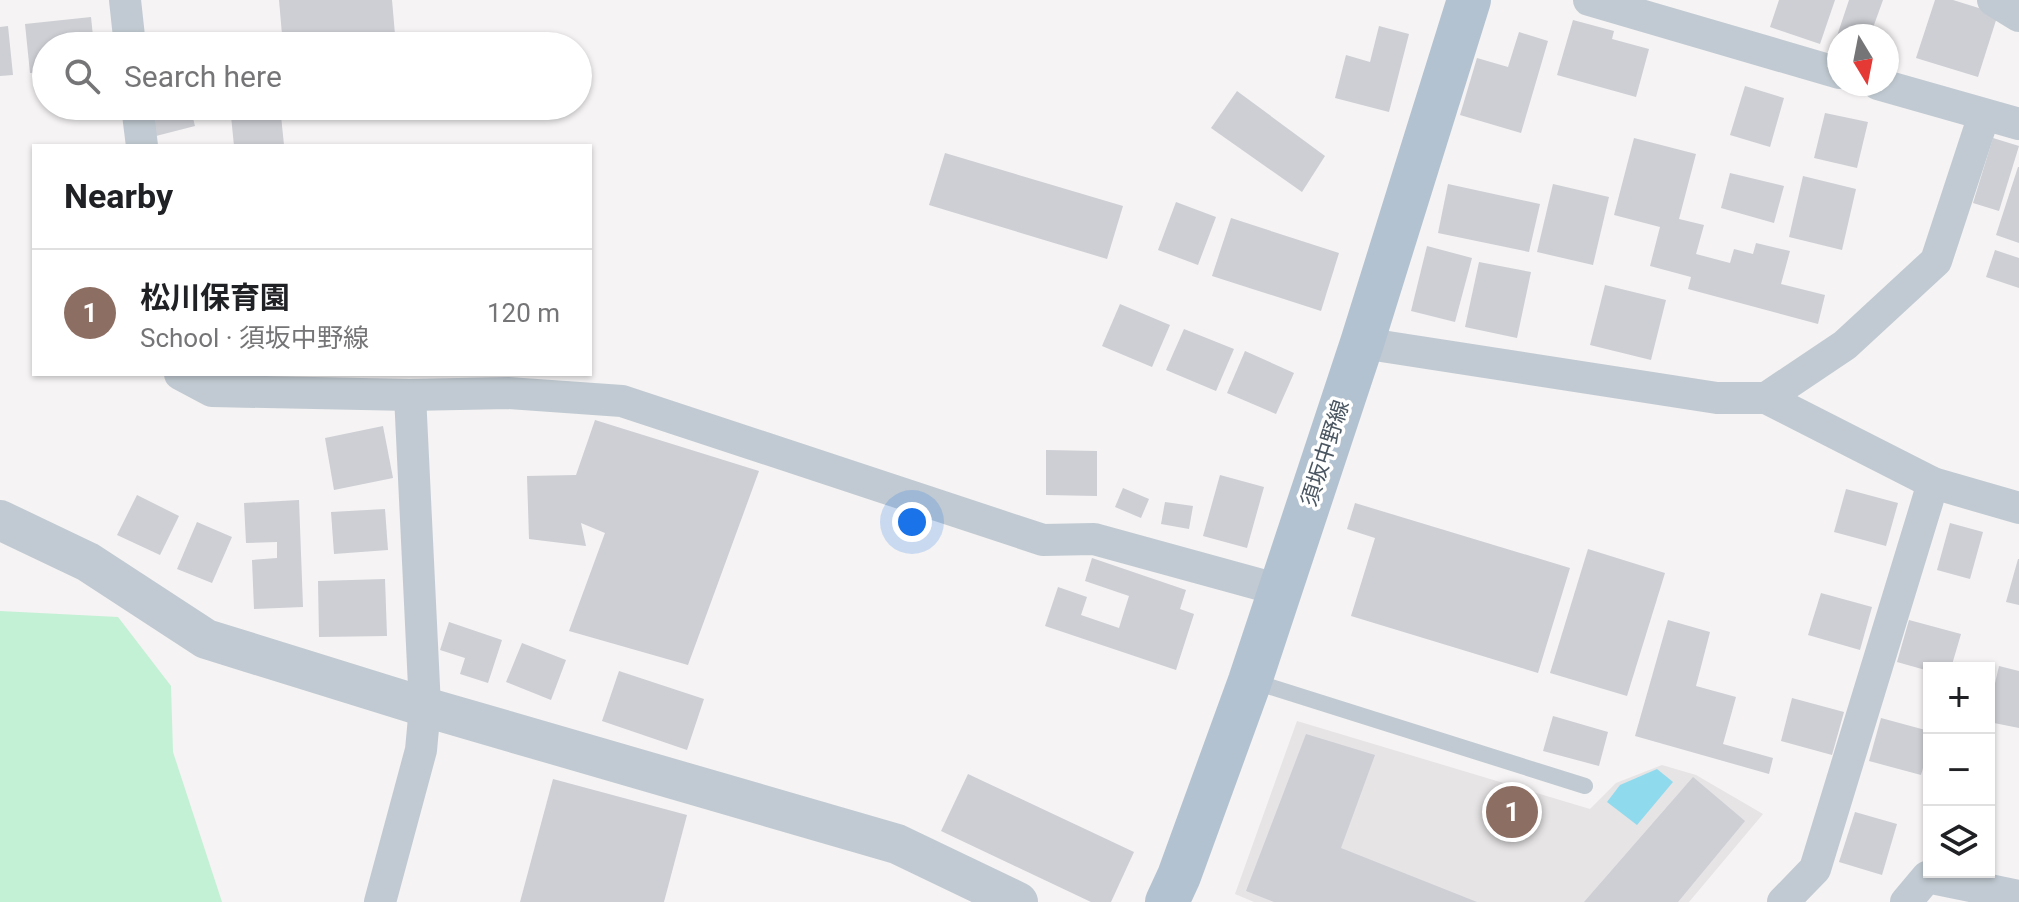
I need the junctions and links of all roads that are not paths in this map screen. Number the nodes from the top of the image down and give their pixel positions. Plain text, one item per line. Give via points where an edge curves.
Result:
1 (125, 0) edge
2 (1469, 0) edge
3 (1589, 0) edge
4 (1993, 0) edge
5 (2019, 16) edge
6 (128, 32) edge
7 (1827, 69) edge
8 (1899, 90) edge
9 (1984, 115) junction
10 (139, 120) edge
11 (2019, 124) edge
12 (142, 144) edge
13 (1362, 343) junction
14 (184, 376) edge
15 (410, 395) junction
16 (1766, 398) junction
17 (1933, 483) junction
18 (2019, 508) edge
19 (0, 520) edge
20 (1280, 590) junction
21 (1250, 681) junction
22 (425, 707) junction
23 (1585, 786) dead end
24 (2019, 896) edge
25 (380, 902) edge
26 (1018, 902) edge
27 (1167, 902) edge
28 (1783, 902) edge
29 (1906, 902) edge

1 - 6 street
2 - 13 main road, 須坂中野線
3 - 7 street
4 - 5 street
8 - 9 street
9 - 11 street
9 - 16 street via 1936,261 1845,345
10 - 12 street
13 - 16 street via 1717,398
13 - 20 main road, 須坂中野線
14 - 15 street via 212,391
15 - 20 street via 508,393 622,401 1043,540 1094,539
15 - 22 street
16 - 17 street
17 - 18 street
17 - 28 street via 1815,869
19 - 22 street via 88,562 206,639
20 - 21 main road, 須坂中野線
21 - 23 lane
21 - 27 main road, 須坂中野線
22 - 25 street via 421,750
22 - 26 street via 897,844
24 - 29 street via 1927,877

